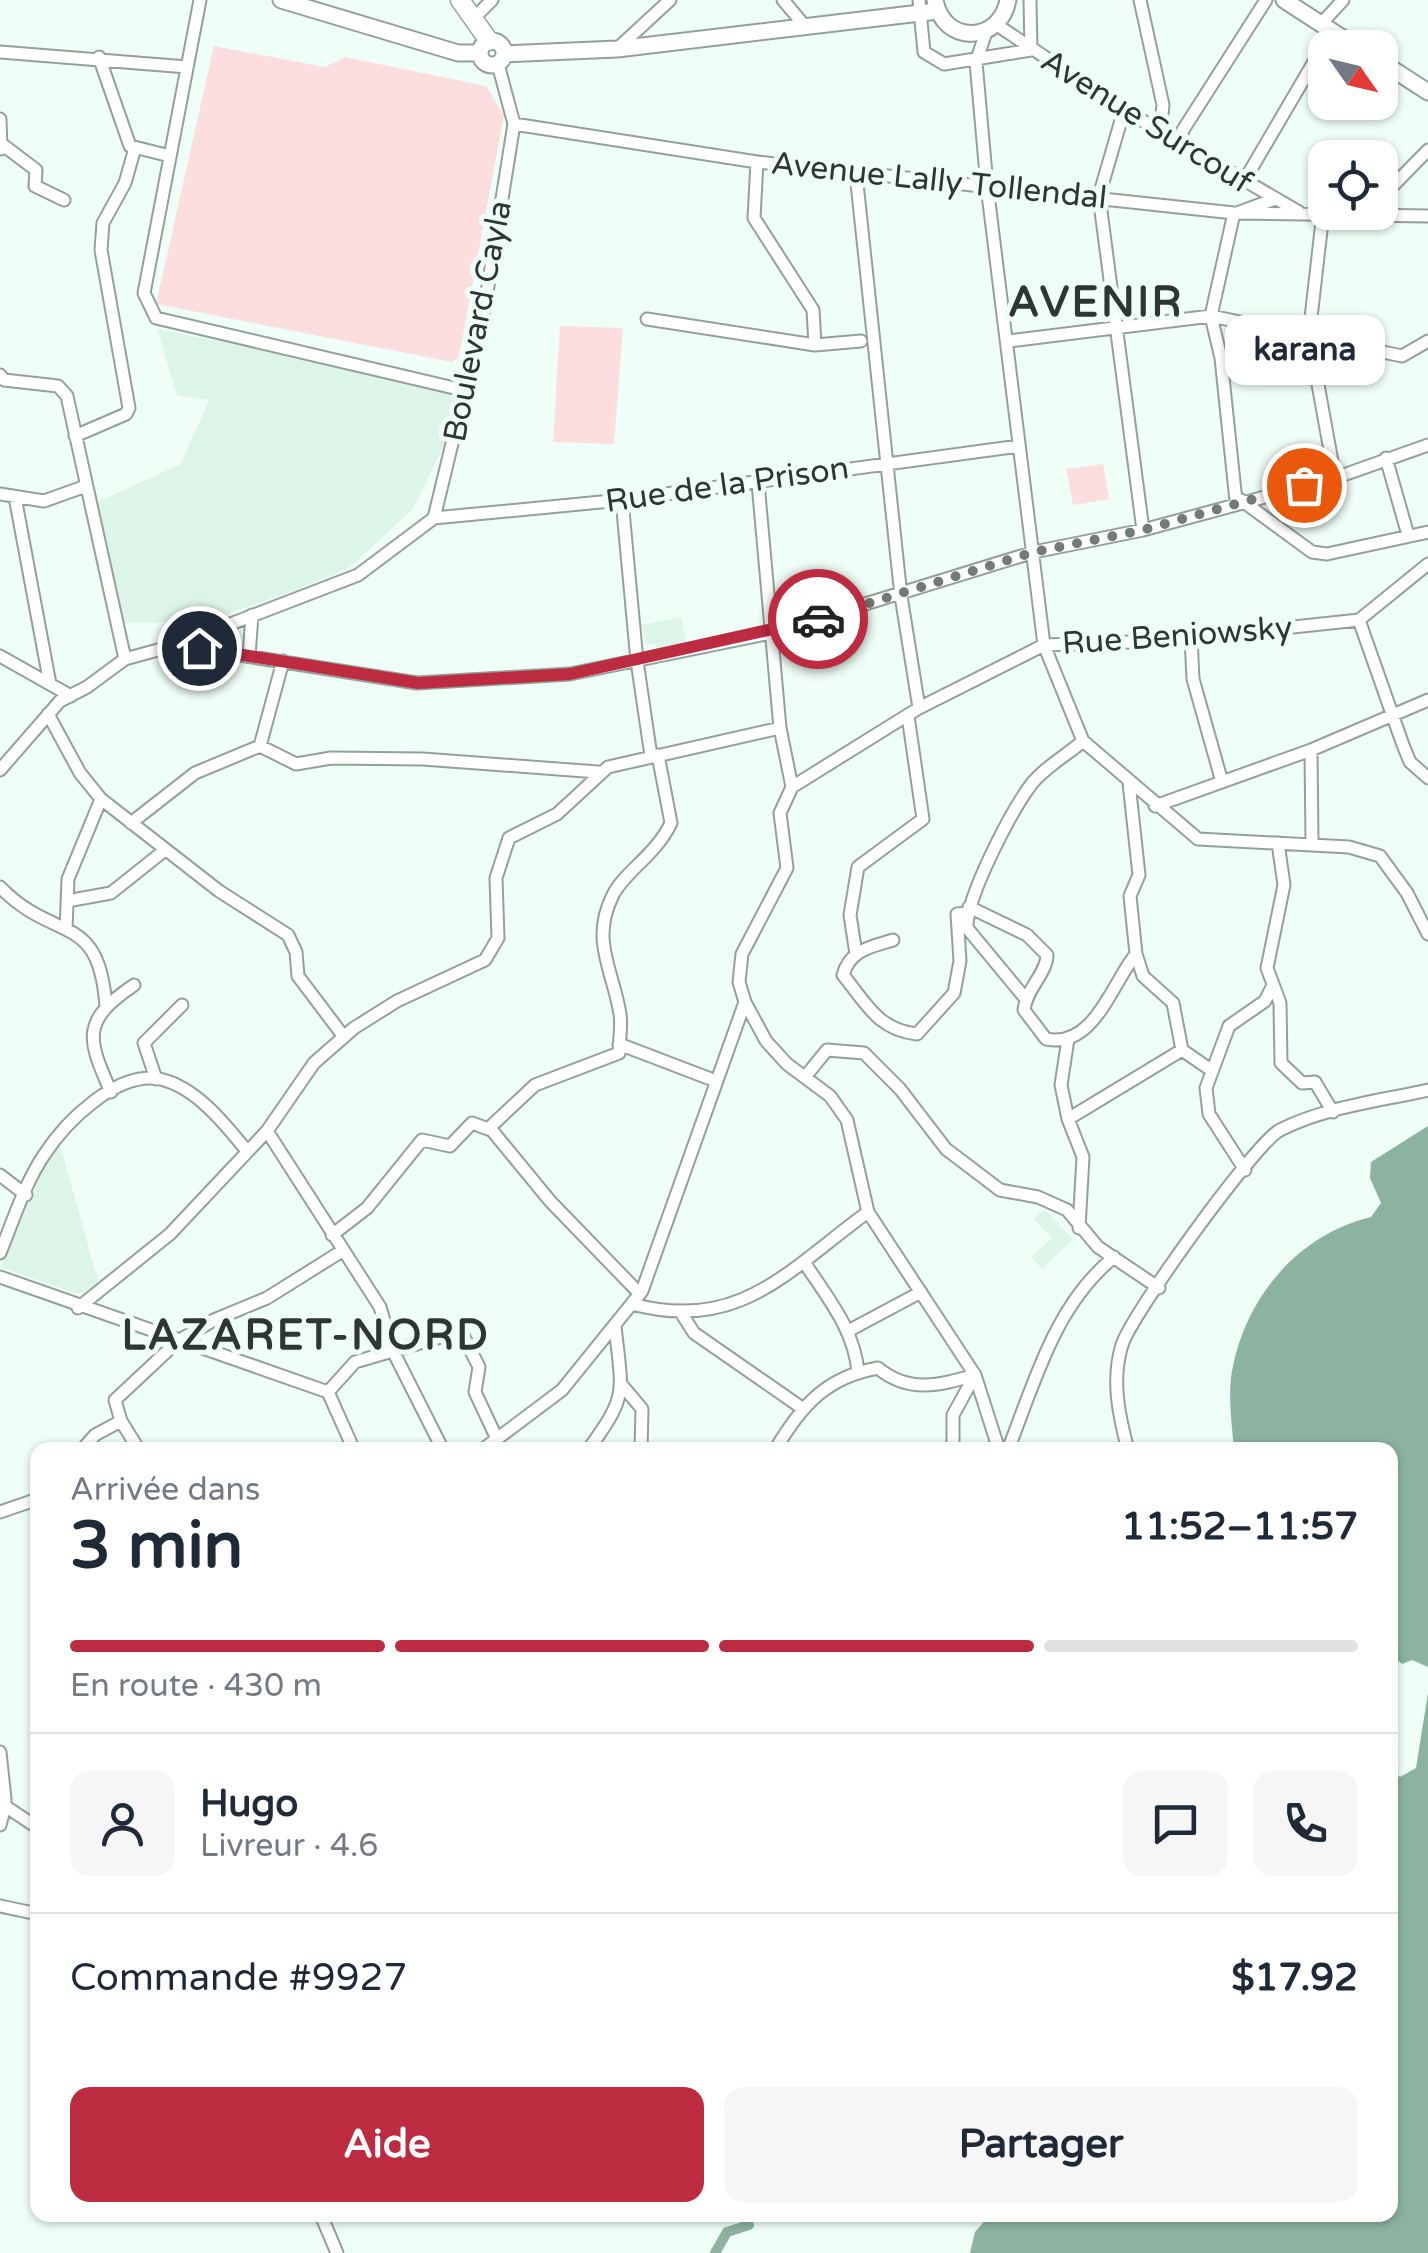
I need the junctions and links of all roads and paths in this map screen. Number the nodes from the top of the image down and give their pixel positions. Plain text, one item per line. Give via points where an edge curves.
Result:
1 (200, 0) edge
2 (280, 0) edge
3 (460, 0) edge
4 (492, 0) edge
5 (670, 0) edge
6 (783, 0) edge
7 (1030, 0) edge
8 (1140, 0) edge
9 (1266, 0) edge
10 (1284, 0) edge
11 (1343, 0) edge
12 (1012, 1) edge
13 (303, 2) edge
14 (936, 6) edge
15 (918, 7) edge
16 (475, 16) junction
17 (804, 24) junction
18 (1326, 27) junction
19 (991, 28) junction
20 (1331, 30) edge
21 (964, 34) junction
22 (617, 49) junction
23 (1031, 50) junction
24 (0, 52) edge
25 (493, 53) junction
26 (99, 58) junction
27 (976, 62) junction
28 (187, 67) junction
29 (1398, 73) edge
30 (1428, 92) edge
31 (1124, 110) junction
32 (0, 119) edge
33 (514, 124) junction
34 (1160, 132) junction
35 (1180, 143) junction
36 (1, 148) edge
37 (135, 148) junction
38 (1428, 150) edge
39 (170, 156) junction
40 (758, 162) junction
41 (856, 174) junction
42 (1398, 181) edge
43 (1246, 184) junction
44 (987, 186) junction
45 (1099, 196) junction
46 (64, 200) dead end
47 (1276, 200) junction
48 (1261, 202) junction
49 (1300, 212) junction
50 (1308, 212) edge
51 (1236, 213) junction
52 (1398, 215) edge
53 (1428, 216) edge
54 (1275, 217) junction
55 (1320, 230) edge
56 (1211, 316) junction
57 (648, 320) dead end
58 (1114, 328) junction
59 (1309, 334) junction
60 (861, 341) dead end
61 (1009, 341) junction
62 (1428, 341) edge
63 (815, 345) junction
64 (0, 375) edge
65 (467, 391) junction
66 (75, 436) junction
67 (1428, 445) edge
68 (1019, 446) junction
69 (1386, 458) junction
70 (889, 461) junction
71 (1334, 478) junction
72 (758, 482) junction
73 (86, 486) junction
74 (0, 494) edge
75 (15, 496) junction
76 (622, 500) junction
77 (1239, 500) junction
78 (434, 518) junction
79 (1143, 530) junction
80 (1428, 532) edge
81 (1408, 535) junction
82 (1034, 552) junction
83 (1428, 564) edge
84 (901, 596) junction
85 (252, 616) junction
86 (1360, 620) junction
87 (224, 626) junction
88 (771, 633) junction
89 (1190, 638) junction
90 (176, 644) junction
91 (1044, 645) junction
92 (222, 652) junction
93 (0, 656) edge
94 (249, 656) junction
95 (124, 659) junction
96 (636, 661) junction
97 (283, 662) junction
98 (50, 684) junction
99 (70, 696) junction
100 (1428, 700) edge
101 (913, 712) junction
102 (1394, 713) junction
103 (48, 714) junction
104 (780, 728) junction
105 (1084, 740) junction
106 (260, 746) junction
107 (1311, 750) junction
108 (654, 756) junction
109 (0, 770) edge
110 (598, 772) junction
111 (1428, 778) edge
112 (1222, 782) junction
113 (1129, 783) junction
114 (792, 786) junction
115 (101, 799) junction
116 (1155, 806) junction
117 (132, 823) junction
118 (1278, 843) junction
119 (1312, 844) junction
120 (165, 850) junction
121 (0, 886) edge
122 (67, 901) junction
123 (968, 910) junction
124 (66, 929) junction
125 (1428, 934) edge
126 (893, 940) dead end
127 (856, 954) junction
128 (1136, 954) junction
129 (134, 984) dead end
130 (1272, 987) junction
131 (1025, 998) junction
132 (744, 1002) junction
133 (182, 1005) dead end
134 (106, 1008) junction
135 (344, 1037) junction
136 (1068, 1038) junction
137 (619, 1044) junction
138 (1182, 1050) junction
139 (1212, 1070) junction
140 (805, 1077) junction
141 (156, 1079) junction
142 (716, 1082) junction
143 (1428, 1090) edge
144 (111, 1092) junction
145 (1333, 1112) junction
146 (1068, 1119) junction
147 (490, 1128) junction
148 (268, 1131) junction
149 (247, 1151) junction
150 (1245, 1170) junction
151 (0, 1176) edge
152 (26, 1195) junction
153 (868, 1212) junction
154 (1079, 1228) junction
155 (332, 1235) junction
156 (342, 1251) junction
157 (0, 1253) edge
158 (1114, 1257) junction
159 (804, 1262) junction
160 (0, 1277) edge
161 (1158, 1288) junction
162 (920, 1292) junction
163 (636, 1299) junction
164 (78, 1308) junction
165 (680, 1311) junction
166 (615, 1326) junction
167 (848, 1331) junction
168 (178, 1342) junction
169 (392, 1350) junction
170 (858, 1373) junction
171 (976, 1375) junction
172 (622, 1384) junction
173 (328, 1392) junction
174 (802, 1408) junction
175 (120, 1420) junction
176 (498, 1438) junction
177 (89, 1442) edge
178 (134, 1442) edge
179 (350, 1442) edge
180 (440, 1442) edge
181 (493, 1442) edge
182 (594, 1442) edge
183 (642, 1442) edge
184 (779, 1442) edge
185 (953, 1442) edge
186 (996, 1442) edge
187 (1011, 1442) edge
188 (1126, 1442) edge
189 (30, 1502) edge
190 (0, 1512) edge
191 (0, 1752) edge
192 (3, 1803) edge
193 (30, 1822) edge
194 (0, 1826) edge
195 (0, 1906) edge
196 (30, 1912) edge
197 (324, 2222) edge
198 (337, 2253) edge

1 - 28 street
2 - 13 main road
3 - 16 main road
4 - 16 street
5 - 22 street
6 - 17 street
7 - 23 street
8 - 34 street via 1163,105
9 - 35 street
10 - 18 main road
11 - 18 street
12 - 19 main road
13 - 25 main road via 458,53
14 - 15 main road
14 - 21 main road via 952,30
15 - 17 main road
15 - 27 street via 924,52 944,64
16 - 25 main road
17 - 22 main road
18 - 20 main road
18 - 43 street
19 - 21 main road
19 - 23 street, Avenue Surcouf
19 - 27 street
21 - 27 street
22 - 25 main road
23 - 27 street
23 - 31 street, Avenue Surcouf
24 - 26 street
25 - 33 street
26 - 28 street
26 - 37 street
27 - 44 street
28 - 39 street
29 - 30 main road
31 - 34 street, Avenue Surcouf
31 - 45 street
32 - 36 street
33 - 40 street, Avenue Lally Tollendal
33 - 65 street, Boulevard Cayla
34 - 35 street, Avenue Surcouf
35 - 43 street, Avenue Surcouf
36 - 46 street via 36,170 35,186
37 - 39 street
37 - 66 street via 103,223 101,250 128,408
38 - 42 street
39 - 65 street via 144,293 156,318
40 - 41 street, Avenue Lally Tollendal
40 - 63 street via 754,218 812,310
41 - 44 street, Avenue Lally Tollendal
41 - 70 street
43 - 47 street, Avenue Surcouf
43 - 48 street
44 - 45 street, Avenue Lally Tollendal
44 - 61 street
45 - 51 street, Avenue Lally Tollendal
45 - 58 street
47 - 48 street
47 - 49 street, Avenue Surcouf
48 - 51 street
48 - 54 street
49 - 50 street, Avenue Lally Tollendal
49 - 54 street, Avenue Lally Tollendal
51 - 54 street, Avenue Lally Tollendal
51 - 56 street
52 - 53 street, Avenue Lally Tollendal
55 - 59 street
56 - 58 street
56 - 59 street
56 - 77 street
57 - 63 street
58 - 61 street
58 - 79 street
59 - 62 street via 1402,356
59 - 71 street
60 - 63 street
61 - 68 street
64 - 66 street via 58,386 67,396
65 - 78 street, Boulevard Cayla
66 - 73 street
67 - 69 street
68 - 70 street, Rue de la Prison
68 - 82 street
69 - 71 street
69 - 81 street
70 - 72 street, Rue de la Prison
70 - 84 street
71 - 77 street
72 - 76 street, Rue de la Prison
72 - 88 street
73 - 75 street via 44,501
73 - 95 street
74 - 75 street
75 - 98 street
76 - 78 street, Rue de la Prison
76 - 96 street
77 - 79 street
77 - 81 street via 1312,552 1340,554
78 - 85 street via 358,575
79 - 82 street
80 - 81 street
82 - 84 street
82 - 91 street
83 - 86 street
84 - 88 street
84 - 101 street
85 - 87 street
85 - 94 street
86 - 89 street, Rue Beniowsky
86 - 102 street
87 - 90 street
87 - 92 street
88 - 96 street
88 - 104 street
89 - 91 street, Rue Beniowsky
89 - 112 street via 1193,679
90 - 92 street
90 - 95 street
91 - 101 street, Rue Beniowsky
91 - 105 street
92 - 94 street
93 - 98 street
94 - 97 street
95 - 99 street
96 - 97 street via 570,674 418,683
96 - 108 street
97 - 106 street
98 - 99 street
99 - 103 street
100 - 102 street
101 - 114 street, Rue Beniowsky
101 - 127 street via 923,819 858,867 850,915
102 - 107 street
102 - 111 street via 1410,762
103 - 109 street
103 - 115 street
104 - 108 street
104 - 114 street
105 - 113 street
105 - 123 street via 1031,784
106 - 110 street via 296,764 423,759
106 - 117 street via 194,773
107 - 112 street
107 - 119 street
108 - 110 street
108 - 137 street via 671,823 642,865 614,890 602,921
110 - 135 street via 558,814 510,838 496,878 498,938 485,960 396,1001
112 - 116 street
113 - 116 street
113 - 128 street via 1139,875 1130,896
114 - 132 street via 780,812 787,868 742,954
115 - 117 street
115 - 122 street via 72,866
116 - 118 street via 1198,839
117 - 120 street
118 - 119 street
118 - 130 street via 1284,885 1268,958
119 - 125 street via 1380,856
120 - 122 street via 111,893
120 - 135 street via 288,935 298,976
121 - 124 street via 26,912
122 - 124 street
123 - 127 street via 957,914 954,993 917,1034 896,1032 865,1008 843,976
123 - 131 street via 967,928
123 - 131 street via 1028,935 1047,955
124 - 134 street via 100,958
126 - 127 street
128 - 136 street via 1102,1011
128 - 138 street via 1143,976 1174,1003
129 - 134 street
130 - 139 street via 1265,1001 1229,1026
130 - 145 street via 1280,1003 1281,1064 1302,1083 1315,1082
131 - 136 street via 1036,1031 1046,1039
132 - 140 street via 766,1041
132 - 142 street
133 - 141 street via 144,1043
134 - 144 street via 91,1033
135 - 148 street via 314,1063
136 - 146 street via 1062,1085
137 - 142 street
137 - 147 street via 618,1053 536,1086
138 - 139 street
138 - 146 street
139 - 150 street via 1205,1103
140 - 153 street via 847,1120
140 - 154 street via 827,1050 864,1053 946,1150 1000,1190 1066,1210
141 - 144 street via 135,1077
141 - 149 street via 184,1089
142 - 163 street
143 - 145 street
144 - 152 street via 44,1154
145 - 150 street via 1276,1132
146 - 154 street via 1083,1157
147 - 155 street via 472,1124 450,1146 422,1140 367,1208
147 - 163 street
148 - 149 street
148 - 155 street
149 - 164 street via 170,1234
150 - 161 street
151 - 152 street
152 - 157 street
153 - 159 street
153 - 162 street
154 - 158 street
155 - 156 street
156 - 168 street
156 - 169 street via 380,1307
158 - 161 street
158 - 187 street via 1089,1277 1057,1326
159 - 165 street via 744,1302
159 - 167 street
160 - 164 street
161 - 188 street via 1122,1344 1116,1407
162 - 167 street
162 - 171 street
163 - 165 street
163 - 166 street
164 - 168 street
165 - 174 street via 694,1333
166 - 172 street
166 - 176 street via 562,1390
167 - 170 street
168 - 173 street
168 - 175 street via 115,1400
169 - 173 street via 355,1362
169 - 176 street via 460,1330 480,1367 475,1392
169 - 180 street
170 - 171 street via 878,1368 920,1388
170 - 174 street via 816,1392
171 - 185 street via 953,1415
171 - 186 street
172 - 182 street via 619,1408
172 - 183 street via 642,1409
173 - 179 street
174 - 184 street
175 - 177 street
175 - 178 street
176 - 181 street
189 - 190 street
191 - 192 street
192 - 193 street
192 - 194 street
195 - 196 street
197 - 198 street

